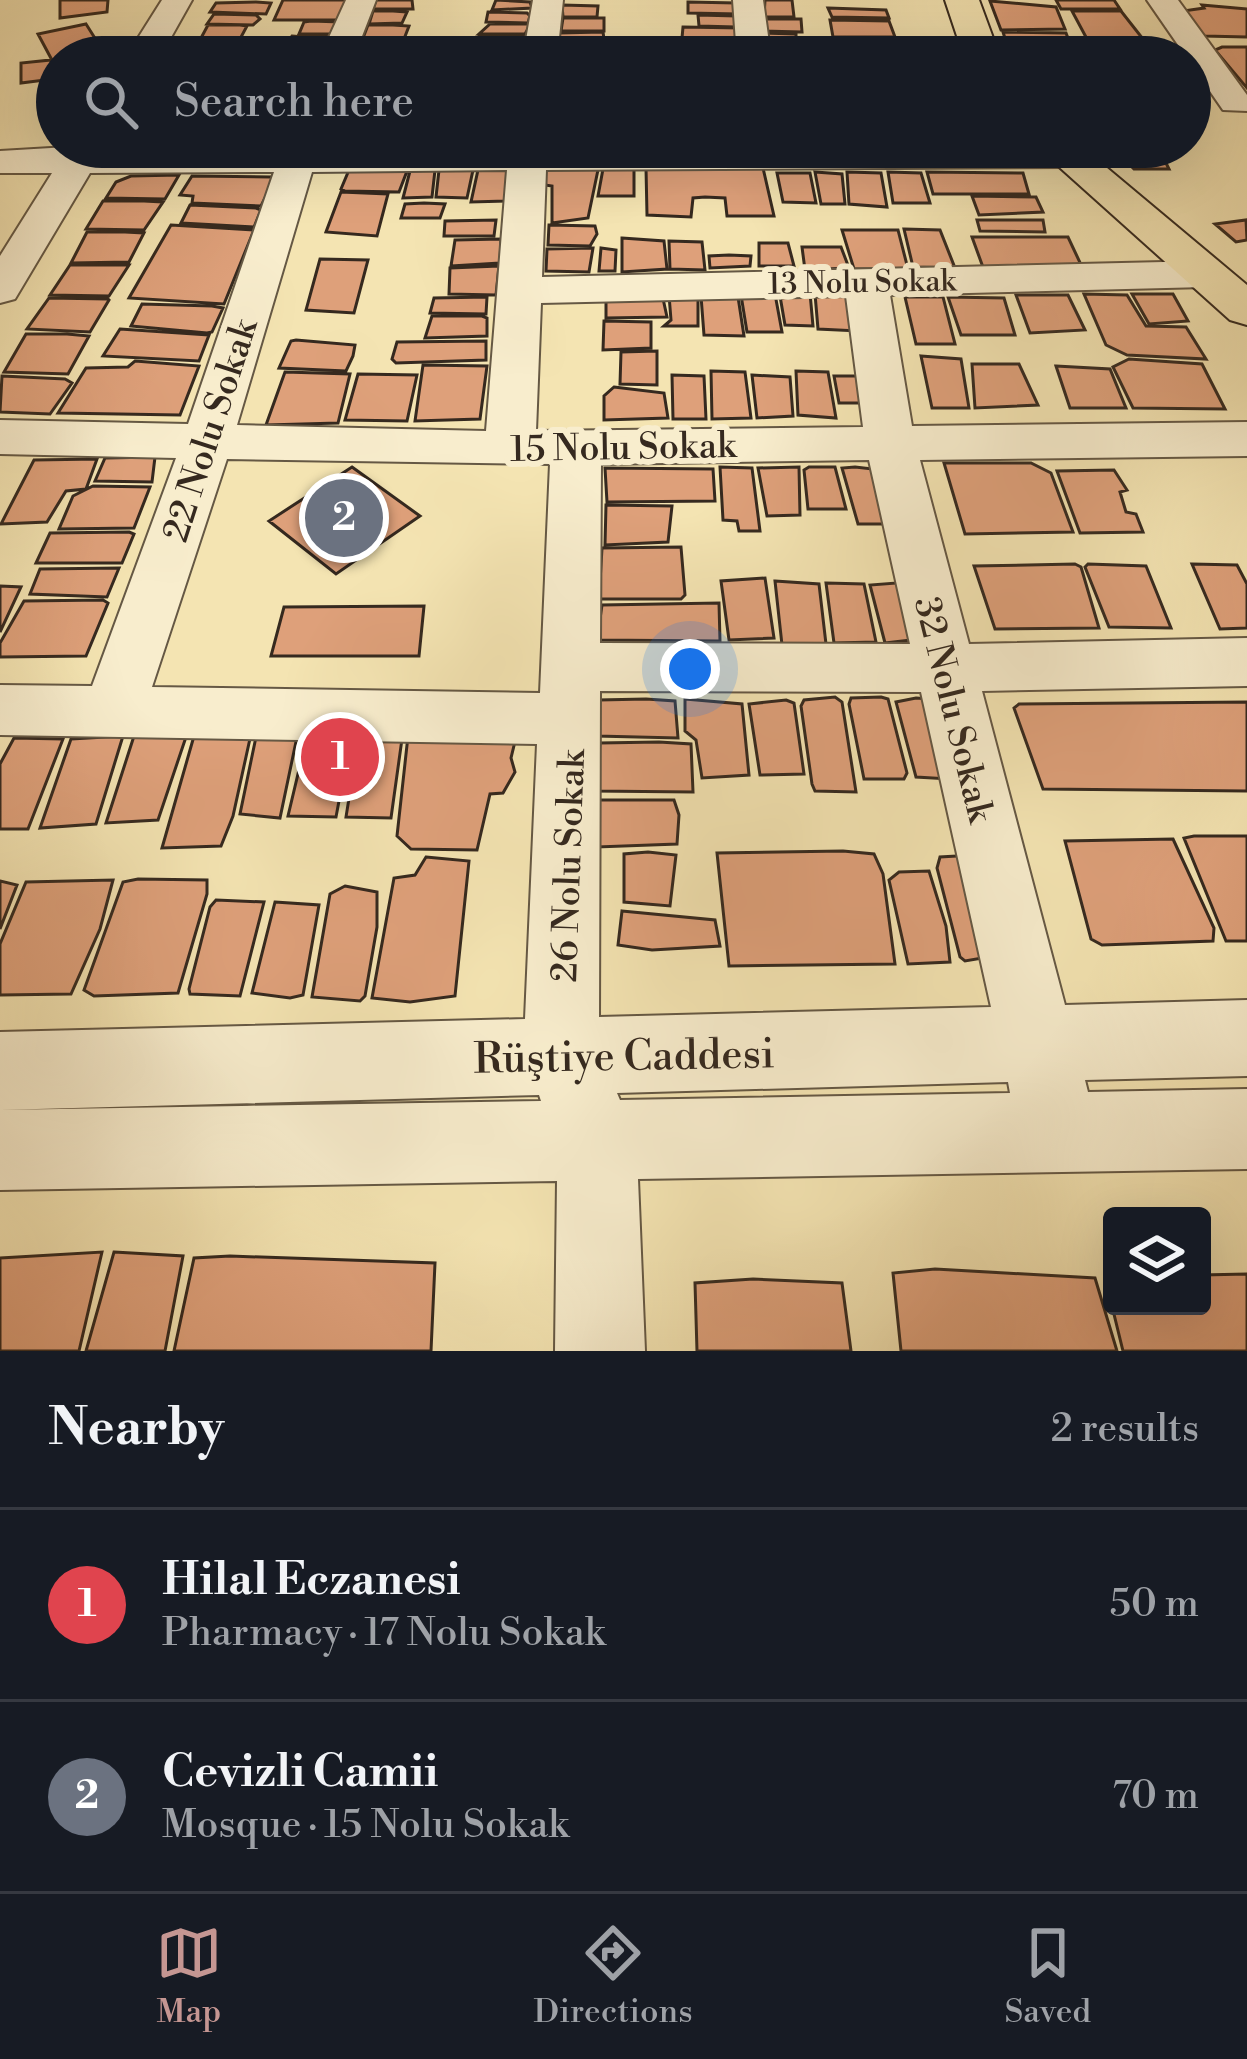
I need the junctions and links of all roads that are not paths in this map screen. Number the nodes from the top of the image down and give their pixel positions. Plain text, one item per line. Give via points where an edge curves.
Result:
1 (177, 0) edge
2 (361, 0) edge
3 (548, 0) edge
4 (748, 0) edge
5 (962, 0) edge
6 (1162, 0) edge
7 (155, 36) edge
8 (346, 36) edge
9 (543, 36) edge
10 (752, 36) edge
11 (975, 36) edge
12 (1190, 36) edge
13 (1211, 63) edge
14 (1241, 102) edge
15 (1211, 104) edge
16 (36, 158) edge
17 (0, 162) edge
18 (75, 168) edge
19 (294, 168) edge
20 (526, 168) edge
21 (1081, 168) edge
22 (1206, 274) junction
23 (866, 282) junction
24 (0, 290) edge
25 (519, 291) junction
26 (1247, 310) edge
27 (0, 437) edge
28 (1247, 439) edge
29 (890, 441) junction
30 (206, 445) junction
31 (576, 446) junction
32 (510, 448) junction
33 (1247, 662) edge
34 (946, 668) junction
35 (571, 693) junction
36 (0, 710) edge
37 (113, 711) junction
38 (1247, 1038) edge
39 (1036, 1046) junction
40 (561, 1056) junction
41 (0, 1071) edge
42 (1247, 1129) edge
43 (1059, 1132) junction
44 (597, 1139) junction
45 (0, 1150) edge
46 (600, 1351) edge

1 - 7 street
2 - 8 street
3 - 9 street
4 - 10 street
5 - 11 main road
6 - 12 street
13 - 14 street
14 - 15 street
16 - 17 street
18 - 24 street
19 - 30 street, 22 Nolu Sokak
20 - 25 street
21 - 22 main road
22 - 23 street, 13 Nolu Sokak
22 - 26 main road
23 - 25 street, 13 Nolu Sokak
23 - 29 street, 32 Nolu Sokak
25 - 32 street
27 - 30 street, 15 Nolu Sokak
28 - 29 street, 15 Nolu Sokak
29 - 31 street, 15 Nolu Sokak
29 - 34 street, 32 Nolu Sokak
30 - 32 street, 15 Nolu Sokak
30 - 37 street, 22 Nolu Sokak
31 - 32 street, 15 Nolu Sokak
31 - 35 street, 26 Nolu Sokak
33 - 34 street
34 - 35 street
34 - 39 street, 32 Nolu Sokak
35 - 37 street
35 - 40 street, 26 Nolu Sokak
36 - 37 street
38 - 39 street, Rüştiye Caddesi
39 - 40 street, Rüştiye Caddesi
39 - 43 street, 32 Nolu Sokak
40 - 41 street, Rüştiye Caddesi
40 - 44 street, 26 Nolu Sokak
42 - 43 street
43 - 44 street
44 - 45 street
44 - 46 street, 26 Nolu Sokak

